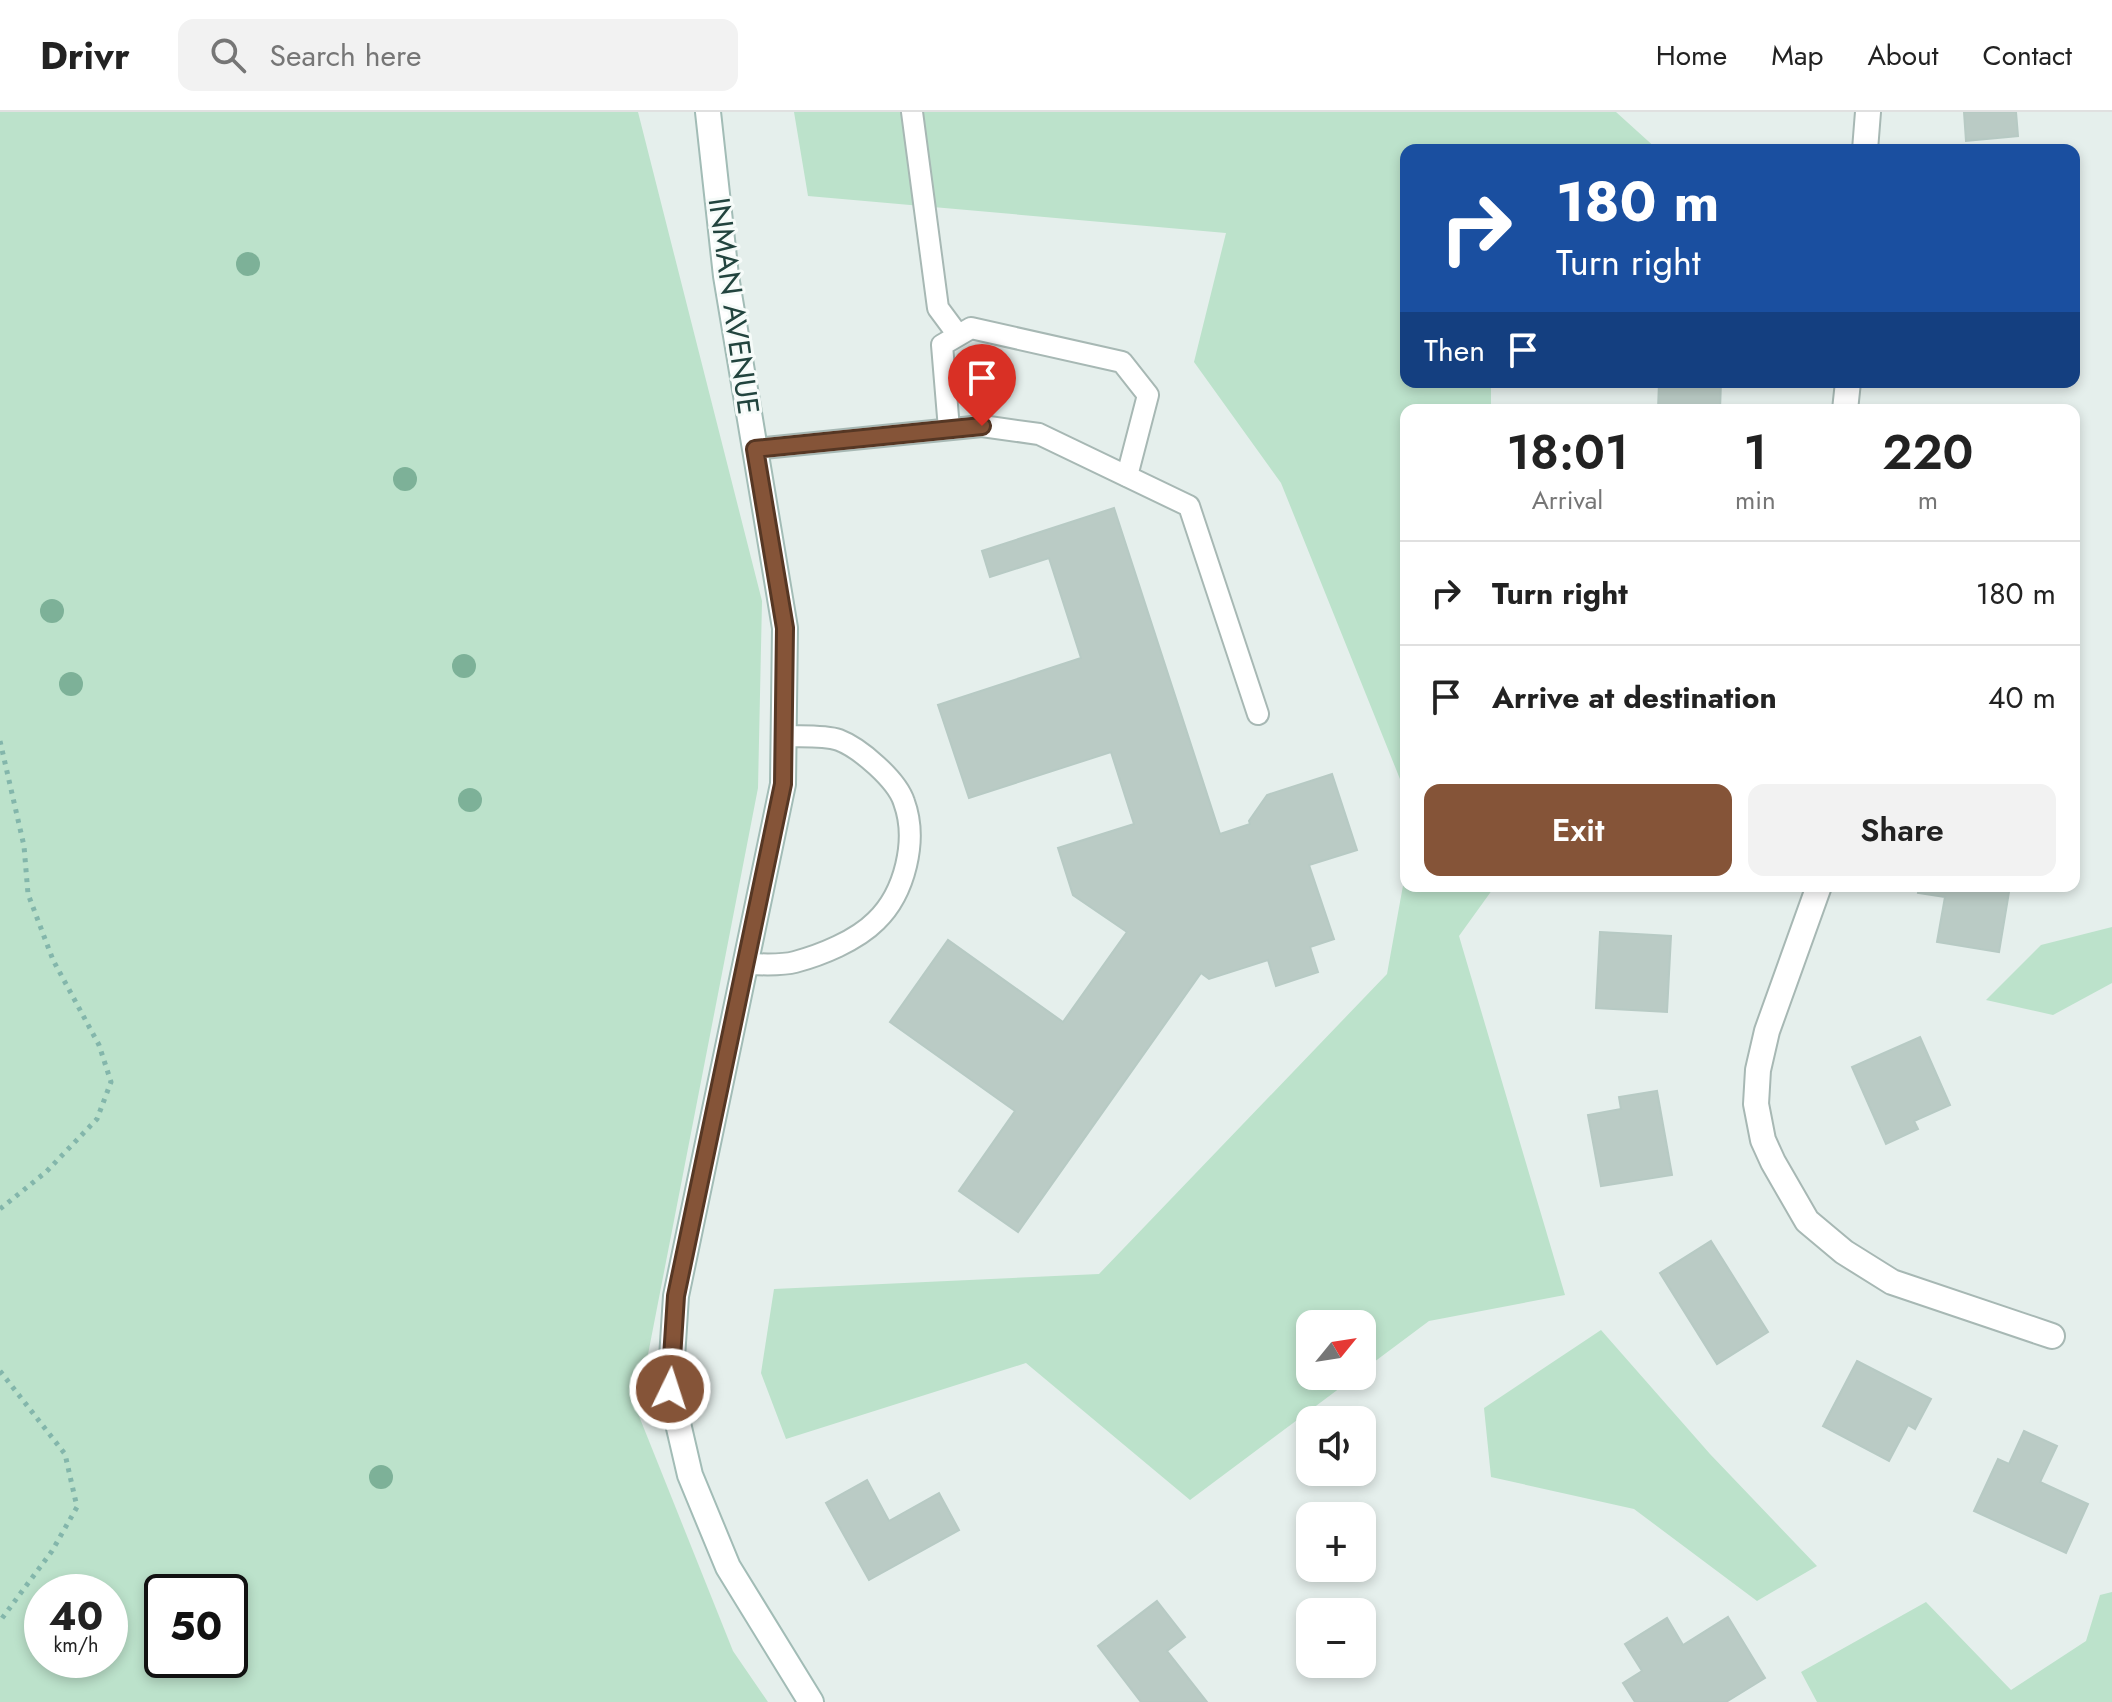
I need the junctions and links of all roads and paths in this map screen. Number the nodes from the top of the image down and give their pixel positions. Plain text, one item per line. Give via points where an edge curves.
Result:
1 (708, 112) edge
2 (912, 112) edge
3 (1868, 112) edge
4 (1865, 144) edge
5 (958, 335) junction
6 (949, 429) junction
7 (755, 449) junction
8 (1127, 476) junction
9 (1258, 714) dead end
10 (784, 736) junction
11 (0, 741) edge
12 (1817, 892) edge
13 (746, 964) junction
14 (0, 1209) edge
15 (2052, 1336) dead end
16 (0, 1371) edge
17 (0, 1621) edge
18 (811, 1702) edge

1 - 7 main road, INMAN AVENUE via 726,276
2 - 5 lane via 938,308
3 - 4 main road
5 - 6 lane via 942,345
5 - 8 lane via 971,328 1122,362 1148,395
6 - 7 lane
6 - 8 lane via 982,426 1039,434
7 - 10 main road, INMAN AVENUE via 785,628
8 - 9 lane via 1189,506
10 - 13 main road, INMAN AVENUE via 783,784
10 - 13 lane via 838,740 876,763 904,799 910,832 905,870 876,922 846,942 792,963
11 - 14 path via 24,846 28,894 111,1082 97,1119 46,1172
12 - 15 main road via 1758,1070 1756,1104 1773,1162 1807,1221 1892,1282
13 - 18 main road, INMAN AVENUE via 676,1296 670,1389 690,1475 728,1567
16 - 17 path via 65,1454 77,1507

